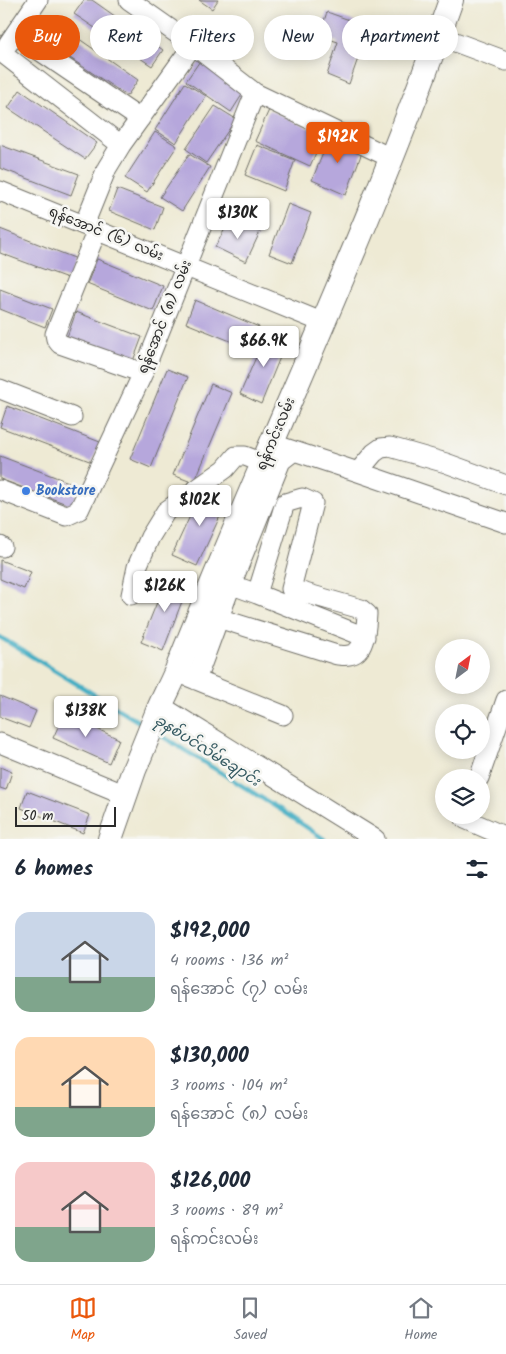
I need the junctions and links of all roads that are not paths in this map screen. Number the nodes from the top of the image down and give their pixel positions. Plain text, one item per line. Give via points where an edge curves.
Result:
1 (38, 0) edge
2 (130, 0) edge
3 (451, 0) edge
4 (28, 15) edge
5 (446, 15) edge
6 (171, 30) edge
7 (15, 34) edge
8 (458, 43) edge
9 (1, 53) edge
10 (53, 60) edge
11 (181, 60) edge
12 (212, 60) edge
13 (430, 60) edge
14 (506, 61) edge
15 (255, 93) junction
16 (140, 119) junction
17 (122, 145) junction
18 (391, 158) junction
19 (0, 191) edge
20 (90, 227) junction
21 (186, 266) junction
22 (324, 323) junction
23 (143, 373) junction
24 (0, 389) edge
25 (72, 417) dead end
26 (294, 451) junction
27 (267, 453) junction
28 (358, 472) junction
29 (506, 485) edge
30 (0, 490) edge
31 (506, 523) edge
32 (223, 582) junction
33 (259, 587) junction
34 (291, 589) junction
35 (131, 595) dead end
36 (218, 618) junction
37 (365, 637) junction
38 (186, 676) junction
39 (506, 700) edge
40 (283, 715) dead end
41 (154, 721) junction
42 (0, 743) edge
43 (482, 769) edge
44 (126, 796) junction
45 (476, 824) edge
46 (506, 837) edge
47 (111, 839) edge
48 (375, 839) edge

1 - 4 street
2 - 6 street
3 - 5 main road, ရန်ကင်းလမ်း
7 - 9 street
8 - 14 street
9 - 17 street
10 - 16 street
11 - 16 street
12 - 15 street
13 - 18 main road, ရန်ကင်းလမ်း
15 - 18 street
15 - 21 street, ရန်အောင် (၈) လမ်း
16 - 17 street
17 - 20 street via 107,168
18 - 22 main road, ရန်ကင်းလမ်း
19 - 20 street, ရန်အောင် (၆) လမ်း
20 - 21 street, ရန်အောင် (၆) လမ်း
20 - 23 street via 56,339 60,344
21 - 22 street, ရန်အောင် (၆) လမ်း
21 - 23 street, ရန်အောင် (၈) လမ်း
22 - 27 main road, ရန်ကင်းလမ်း
23 - 30 street, ရန်အောင် (၈) လမ်း via 78,510 66,516
24 - 25 street
26 - 27 street
26 - 28 street
26 - 32 street via 281,461
27 - 32 main road, ရန်ကင်းလမ်း
27 - 35 street via 236,456 225,469 166,511 137,567
28 - 29 street via 381,448 390,447
28 - 31 street
32 - 33 street
32 - 36 street
32 - 38 main road, ရန်ကင်းလမ်း
33 - 34 street
33 - 34 street via 285,504 302,498 313,503
33 - 37 street
34 - 37 street via 361,609 367,614
36 - 37 street via 337,655 351,655
36 - 38 street
38 - 40 street
38 - 41 main road, ရန်ကင်းလမ်း
39 - 43 street
41 - 44 main road, ရန်ကင်းလမ်း
41 - 48 street
42 - 44 street
44 - 47 main road, ရန်ကင်းလမ်း
45 - 46 street

